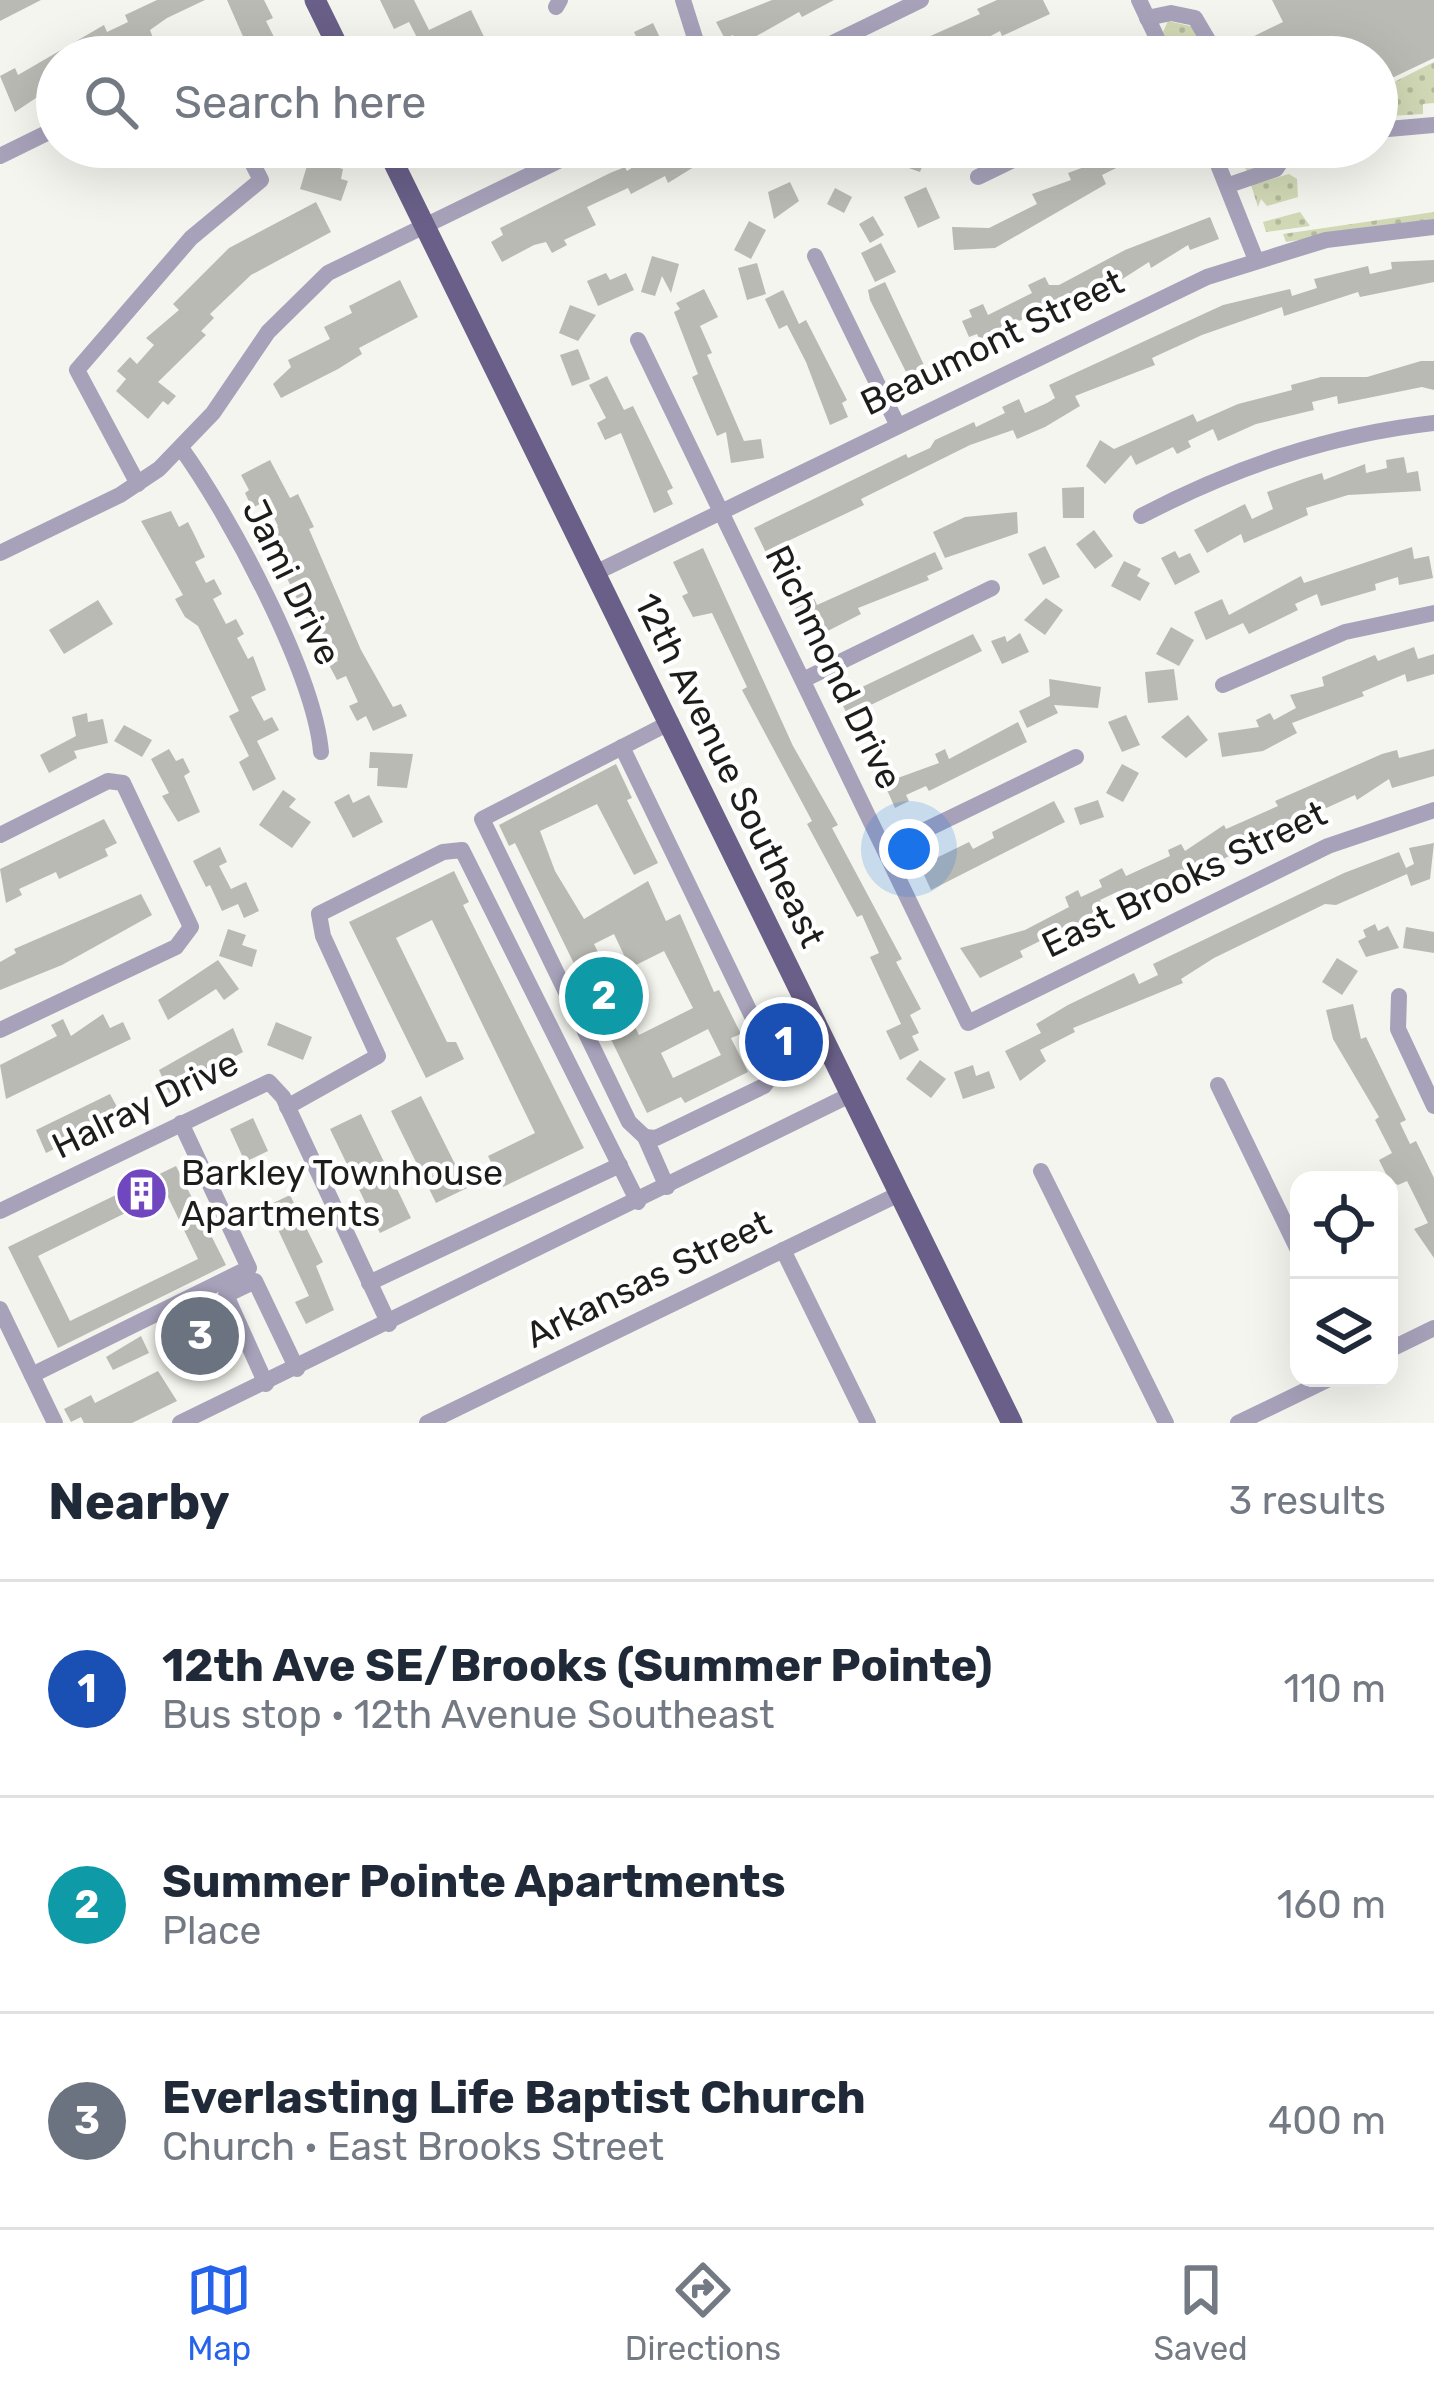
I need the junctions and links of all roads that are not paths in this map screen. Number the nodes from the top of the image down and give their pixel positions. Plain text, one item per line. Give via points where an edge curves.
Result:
1 (315, 0) edge
2 (683, 0) edge
3 (921, 0) edge
4 (1143, 9) edge
5 (333, 36) edge
6 (694, 36) edge
7 (847, 36) edge
8 (1206, 36) edge
9 (1434, 125) edge
10 (1398, 128) edge
11 (36, 136) edge
12 (2, 150) edge
13 (255, 168) edge
14 (396, 168) edge
15 (544, 168) edge
16 (998, 168) edge
17 (1222, 168) edge
18 (1277, 168) edge
19 (978, 178) dead end
20 (1229, 184) junction
21 (424, 226) junction
22 (1434, 227) edge
23 (815, 256) dead end
24 (1256, 260) junction
25 (638, 340) dead end
26 (1434, 423) edge
27 (897, 424) junction
28 (181, 448) junction
29 (138, 484) junction
30 (720, 510) junction
31 (1141, 516) dead end
32 (0, 553) edge
33 (597, 572) junction
34 (992, 589) dead end
35 (1434, 613) edge
36 (803, 680) junction
37 (1223, 685) dead end
38 (671, 722) junction
39 (622, 747) junction
40 (321, 752) dead end
41 (1076, 757) dead end
42 (1434, 810) edge
43 (0, 835) edge
44 (886, 849) junction
45 (1399, 996) dead end
46 (968, 1023) joint
47 (0, 1030) edge
48 (828, 1046) junction
49 (777, 1068) junction
50 (1218, 1085) dead end
51 (852, 1094) junction
52 (286, 1106) junction
53 (1434, 1106) edge
54 (181, 1123) junction
55 (645, 1137) junction
56 (620, 1165) junction
57 (1041, 1172) dead end
58 (667, 1187) junction
59 (899, 1194) junction
60 (638, 1202) junction
61 (0, 1211) edge
62 (1290, 1233) edge
63 (783, 1250) junction
64 (370, 1283) junction
65 (0, 1310) edge
66 (389, 1324) junction
67 (1434, 1328) edge
68 (1398, 1346) edge
69 (297, 1369) junction
70 (32, 1375) junction
71 (266, 1384) junction
72 (1312, 1387) edge
73 (861, 1421) edge
74 (55, 1423) edge
75 (180, 1423) edge
76 (427, 1423) edge
77 (1012, 1423) edge
78 (1166, 1423) edge
79 (1238, 1423) edge

1 - 5 main road
2 - 6 street
3 - 7 street
4 - 8 street via 1196,18
9 - 10 street
11 - 12 street
13 - 29 street via 261,180 191,238 76,370
14 - 21 main road, 12th Avenue Southeast
15 - 21 street
16 - 19 street
17 - 20 street
18 - 20 street
20 - 24 street
21 - 28 street via 356,256 307,291
21 - 33 main road, 12th Avenue Southeast
22 - 24 street, Beaumont Street via 1366,233
23 - 27 street
24 - 27 street, Beaumont Street
25 - 30 street, Richmond Drive
26 - 31 street via 1288,451
27 - 30 street, Beaumont Street
28 - 29 street
28 - 40 street, Jami Drive via 228,522 318,710
29 - 32 street
30 - 33 street, Beaumont Street
30 - 36 street, Richmond Drive
33 - 38 main road, 12th Avenue Southeast
34 - 36 street
35 - 37 street via 1345,632
36 - 44 street, Richmond Drive
38 - 39 street
38 - 48 main road, 12th Avenue Southeast
39 - 49 street
39 - 55 street via 482,819 629,1122
41 - 44 street
42 - 46 street, East Brooks Street via 1328,845
43 - 47 street via 108,781 123,783 191,928 176,947
44 - 46 street, Richmond Drive
45 - 53 street via 1398,1029
48 - 49 street
48 - 51 main road, 12th Avenue Southeast
49 - 55 street via 764,1086
50 - 62 street
51 - 58 street
51 - 59 main road, 12th Avenue Southeast
52 - 54 street, Halray Drive via 275,1084 264,1082
52 - 56 street via 378,1056 320,914 454,849 468,855
52 - 64 street, Halray Drive
54 - 61 street, Halray Drive
54 - 70 street via 249,1268
55 - 58 street
56 - 60 street
56 - 64 street
57 - 78 street
58 - 60 street
59 - 63 street, Arkansas Street
59 - 77 main road, 12th Avenue Southeast
60 - 66 street
63 - 73 street
63 - 76 street, Arkansas Street
64 - 66 street, Halray Drive
65 - 70 street
66 - 69 street
67 - 68 street
69 - 71 street
69 - 71 street via 255,1281 226,1295
70 - 74 street
71 - 75 street
72 - 79 street

